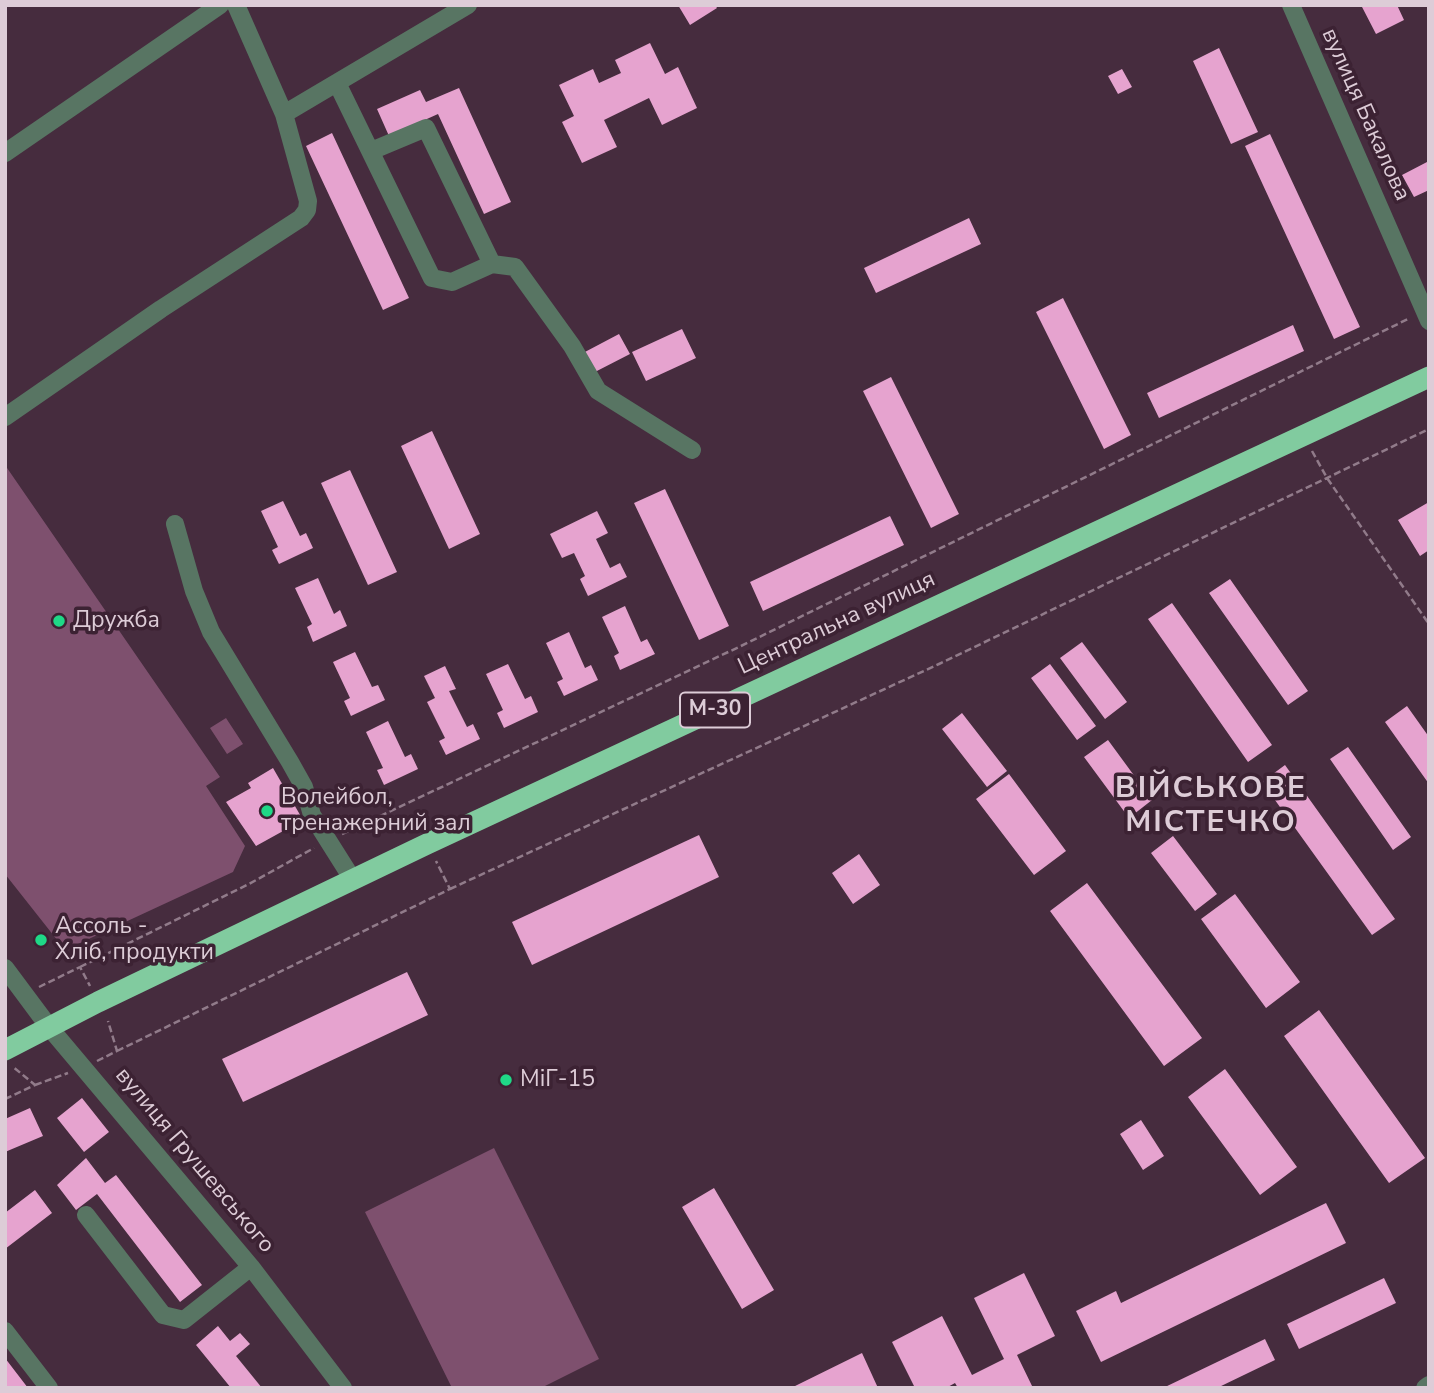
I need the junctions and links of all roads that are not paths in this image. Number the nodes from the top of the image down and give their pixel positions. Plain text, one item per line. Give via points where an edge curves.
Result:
1 (220, 5) edge
2 (236, 5) edge
3 (468, 5) edge
4 (1291, 5) edge
5 (337, 83) junction
6 (284, 114) junction
7 (371, 151) junction
8 (5, 153) edge
9 (492, 264) junction
10 (1427, 316) edge
11 (1429, 377) edge
12 (5, 417) edge
13 (692, 450) dead end
14 (175, 524) dead end
15 (353, 880) junction
16 (5, 968) edge
17 (49, 1027) junction
18 (9, 1058) edge
19 (86, 1215) dead end
20 (251, 1267) junction
21 (5, 1331) edge
22 (49, 1388) edge
23 (343, 1388) edge

1 - 8 street
2 - 6 street
3 - 5 street
4 - 10 street, вулиця Бакалова
5 - 6 street
5 - 7 street
6 - 12 street via 308,201 301,218
7 - 9 street via 432,278 452,282
7 - 9 street via 426,128
9 - 13 street via 515,267 598,391
11 - 15 highway, Центральна вулиця / М-30
14 - 15 street via 211,632 295,770 312,815
15 - 17 highway, Центральна вулиця / М-30
16 - 17 street, вулиця Грушевського
17 - 18 highway, Центральна вулиця / М-30
17 - 20 street, вулиця Грушевського
19 - 20 street via 163,1315 184,1320
20 - 23 street, вулиця Грушевського
21 - 22 street

